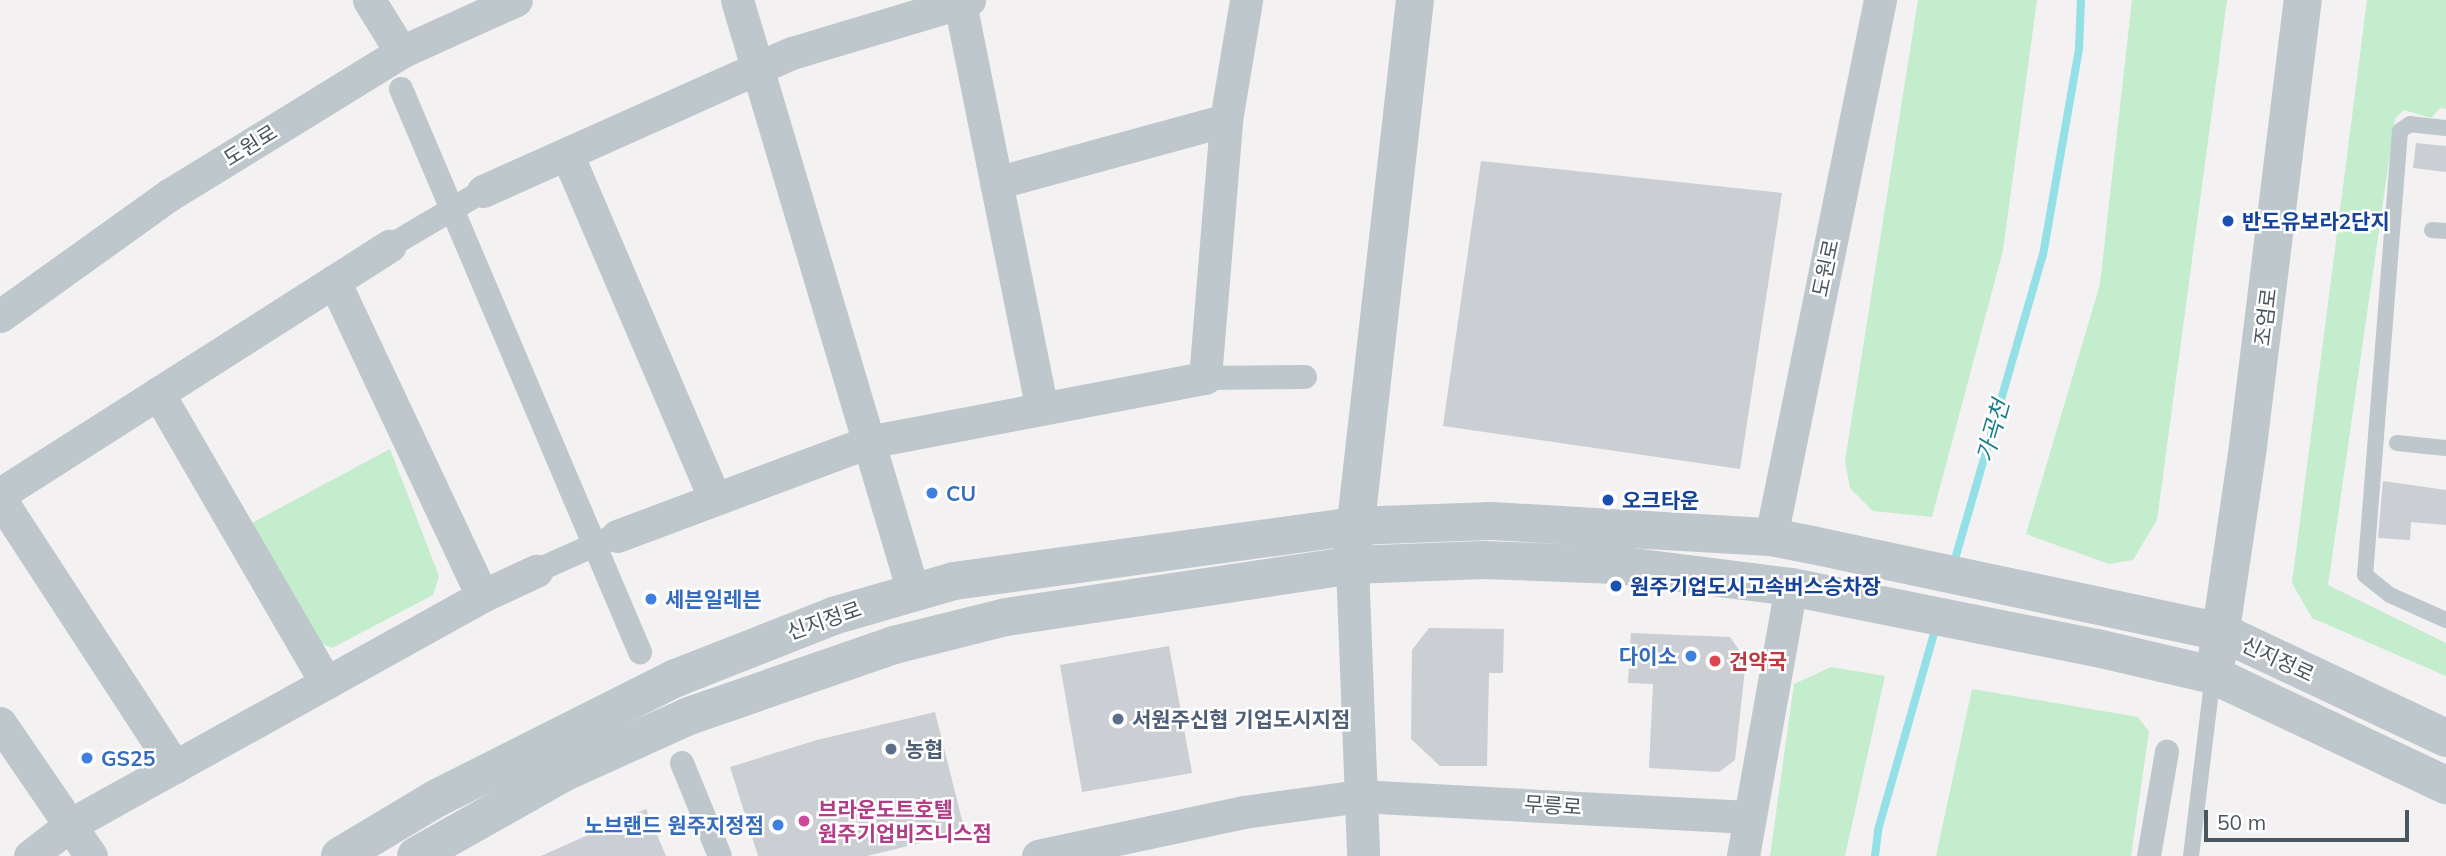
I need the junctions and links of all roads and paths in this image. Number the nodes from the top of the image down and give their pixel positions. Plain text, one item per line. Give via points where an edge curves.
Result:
1 (369, 0) edge
2 (516, 0) edge
3 (737, 0) edge
4 (1246, 0) edge
5 (1415, 0) edge
6 (1880, 0) edge
7 (2303, 0) edge
8 (965, 1) edge
9 (401, 52) junction
10 (758, 67) junction
11 (401, 89) dead end
12 (1226, 120) junction
13 (2446, 128) edge
14 (567, 154) junction
15 (996, 183) junction
16 (483, 191) joint
17 (452, 212) junction
18 (390, 246) joint
19 (334, 281) junction
20 (0, 316) edge
21 (1305, 377) dead end
22 (1205, 378) junction
23 (158, 393) junction
24 (1042, 408) junction
25 (868, 442) junction
26 (2397, 443) dead end
27 (2446, 448) edge
28 (0, 497) edge
29 (715, 499) junction
30 (1354, 526) junction
31 (1771, 537) junction
32 (606, 540) junction
33 (1352, 565) junction
34 (536, 571) joint
35 (1791, 587) junction
36 (913, 591) junction
37 (482, 596) junction
38 (2446, 620) edge
39 (2221, 632) junction
40 (640, 652) dead end
41 (2213, 676) junction
42 (326, 683) junction
43 (0, 723) edge
44 (2446, 738) edge
45 (2166, 752) dead end
46 (682, 763) dead end
47 (175, 766) junction
48 (2446, 785) edge
49 (1359, 796) junction
50 (1748, 817) junction
51 (70, 825) junction
52 (30, 856) edge
53 (91, 856) edge
54 (340, 856) edge
55 (416, 856) edge
56 (720, 856) edge
57 (1038, 856) edge
58 (1363, 856) edge
59 (1743, 856) edge
60 (2149, 856) edge
61 (2192, 856) edge

1 - 9 street
2 - 9 street, 도원로
3 - 10 street
4 - 12 street
5 - 30 street
6 - 31 street, 도원로
7 - 39 street, 조엄로
8 - 10 street
8 - 15 street
9 - 20 street, 도원로 via 169,195
10 - 14 street
10 - 25 street
11 - 17 street
12 - 15 street
12 - 22 street
13 - 38 lane via 2410,124 2400,131 2365,575 2390,594
14 - 16 street
14 - 29 street
15 - 24 street
16 - 17 street
17 - 18 street
17 - 32 street
18 - 19 street
19 - 23 street
19 - 37 street
21 - 22 street
22 - 24 street
23 - 28 street
23 - 42 street
24 - 25 street
25 - 29 street
25 - 36 street
26 - 27 lane
28 - 47 street
29 - 32 street
30 - 31 street, 신지정로 via 1491,521
30 - 33 street
30 - 36 street, 신지정로 via 1073,562
31 - 39 street, 신지정로 via 2101,603
32 - 34 street
32 - 40 street
33 - 35 street, 신지정로 via 1483,560 1617,565
33 - 49 street
33 - 55 street, 신지정로 via 1006,617 894,645 689,716 565,772
34 - 37 street
35 - 41 street, 신지정로
35 - 50 street
36 - 54 street, 신지정로 via 780,635 676,678 482,775
37 - 42 street
39 - 41 street, 조엄로
39 - 44 street, 신지정로
41 - 48 street, 신지정로
41 - 61 lane
42 - 47 street
43 - 51 street
45 - 60 street
46 - 56 street
47 - 51 street
49 - 50 street, 무릉로
49 - 57 street, 무릉로 via 1244,812
49 - 58 street
50 - 59 street
51 - 52 street
51 - 53 street

